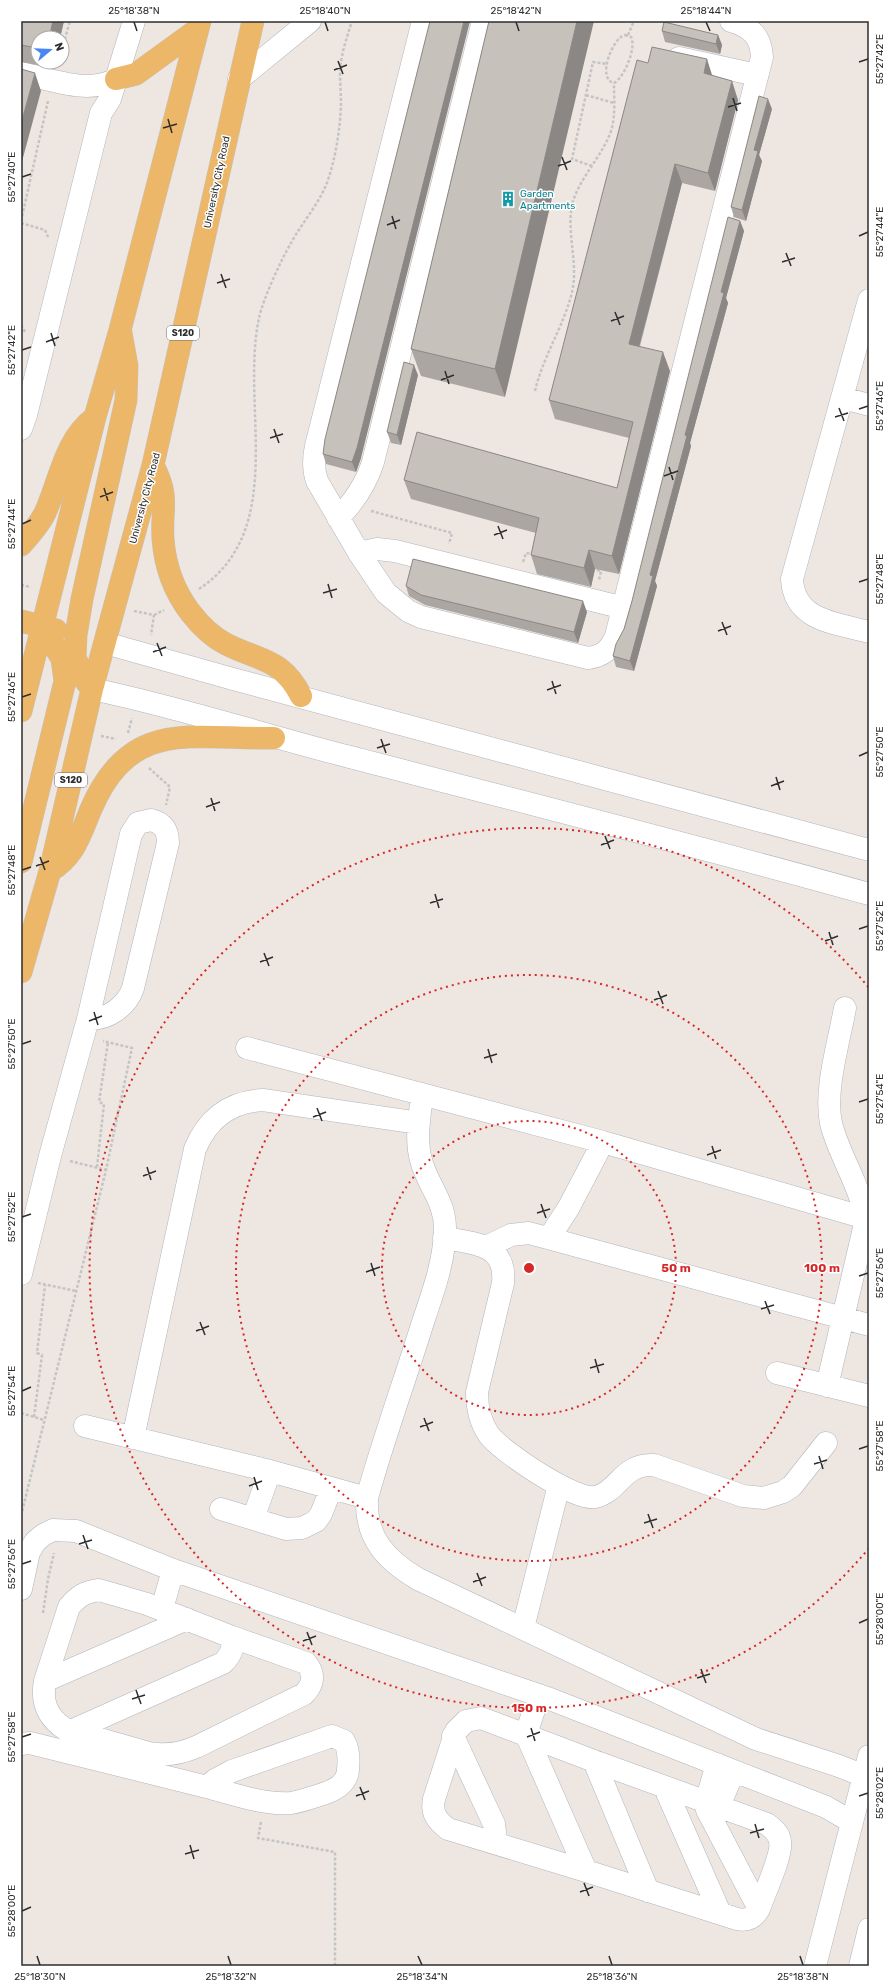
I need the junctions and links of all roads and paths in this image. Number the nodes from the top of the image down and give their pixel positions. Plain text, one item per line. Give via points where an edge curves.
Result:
1 (134, 21) edge
2 (253, 21) edge
3 (310, 21) edge
4 (352, 21) edge
5 (423, 21) edge
6 (483, 21) edge
7 (634, 21) edge
8 (731, 21) edge
9 (199, 25) edge
10 (628, 35) junction
11 (662, 54) edge
12 (607, 64) junction
13 (21, 73) edge
14 (757, 75) junction
15 (239, 79) junction
16 (53, 80) junction
17 (116, 80) junction
18 (614, 83) junction
19 (586, 95) junction
20 (614, 103) junction
21 (592, 166) junction
22 (21, 222) edge
23 (70, 235) junction
24 (869, 300) edge
25 (120, 330) junction
26 (535, 391) dead end
27 (843, 398) junction
28 (869, 405) edge
29 (95, 417) junction
30 (21, 429) edge
31 (153, 465) junction
32 (345, 512) junction
33 (21, 545) edge
34 (358, 552) junction
35 (541, 556) edge
36 (444, 564) junction
37 (586, 567) edge
38 (518, 582) junction
39 (181, 600) junction
40 (594, 600) junction
41 (624, 608) junction
42 (21, 621) edge
43 (43, 626) junction
44 (869, 632) edge
45 (76, 635) junction
46 (105, 643) junction
47 (27, 670) edge
48 (65, 681) junction
49 (92, 689) junction
50 (301, 696) junction
51 (21, 711) edge
52 (274, 738) junction
53 (151, 744) junction
54 (162, 825) junction
55 (869, 850) edge
56 (21, 862) edge
57 (50, 871) junction
58 (869, 894) edge
59 (21, 972) edge
60 (845, 1008) dead end
61 (86, 1027) junction
62 (108, 1042) junction
63 (247, 1048) dead end
64 (422, 1094) junction
65 (419, 1123) junction
66 (603, 1142) junction
67 (50, 1156) junction
68 (97, 1167) junction
69 (106, 1170) junction
70 (867, 1218) edge
71 (444, 1238) junction
72 (549, 1238) junction
73 (486, 1247) junction
74 (27, 1278) edge
75 (45, 1285) junction
76 (76, 1291) junction
77 (842, 1318) junction
78 (869, 1325) edge
79 (777, 1373) dead end
80 (827, 1386) junction
81 (869, 1396) edge
82 (21, 1413) edge
83 (34, 1417) junction
84 (44, 1420) junction
85 (85, 1426) dead end
86 (133, 1438) junction
87 (826, 1443) dead end
88 (270, 1471) junction
89 (559, 1485) junction
90 (331, 1489) junction
91 (367, 1498) junction
92 (221, 1509) dead end
93 (21, 1516) edge
94 (254, 1519) junction
95 (60, 1530) junction
96 (166, 1567) junction
97 (21, 1589) edge
98 (155, 1607) junction
99 (42, 1618) dead end
100 (187, 1619) junction
101 (523, 1628) junction
102 (232, 1637) junction
103 (45, 1681) junction
104 (544, 1697) junction
105 (70, 1731) junction
106 (453, 1736) junction
107 (531, 1736) junction
108 (24, 1741) edge
109 (594, 1761) junction
110 (866, 1766) edge
111 (725, 1768) junction
112 (207, 1787) junction
113 (665, 1788) junction
114 (264, 1802) junction
115 (712, 1804) junction
116 (852, 1822) junction
117 (494, 1843) junction
118 (586, 1871) junction
119 (648, 1891) junction
120 (759, 1909) junction
121 (720, 1913) junction
122 (869, 1929) edge
123 (336, 1966) edge
124 (815, 1966) edge
125 (860, 1966) edge

1 - 17 street
2 - 15 main road, University City Road / S120
3 - 15 street
4 - 39 path via 340,70 340,122 334,162 321,196 291,243 259,317 254,374 255,471 252,506 246,530 238,548 212,580
5 - 32 street via 314,455 318,481
6 - 32 street via 373,462 364,485
7 - 10 path
8 - 14 street via 746,25 759,39 762,57
9 - 17 main road via 136,74
9 - 25 main road
10 - 12 path via 618,37
10 - 18 path via 633,46 623,75
11 - 14 street
12 - 18 path via 606,76
12 - 19 path via 593,62
13 - 16 street
14 - 41 street
15 - 31 main road, University City Road / S120
16 - 17 street via 92,87
16 - 22 path
17 - 23 street via 110,99 101,113
18 - 20 path
19 - 20 path
19 - 21 path via 572,159
20 - 21 path via 610,133
21 - 26 path via 577,191 572,207 572,291 542,366
22 - 23 path via 45,230 50,240 62,233
23 - 30 street
24 - 27 street
25 - 29 main road
25 - 45 main road via 127,366 126,400
27 - 28 street
27 - 44 street via 796,563 792,579 793,590 806,612
29 - 33 main road via 72,441 45,512
29 - 43 main road
31 - 39 main road via 165,497 164,554
31 - 46 main road, University City Road / S120
32 - 34 street
32 - 36 path via 452,533
34 - 36 street via 386,550
34 - 41 street via 386,593 408,611 421,617 579,657 598,657 606,652 616,636
35 - 38 path via 526,553
36 - 38 street
37 - 40 path via 601,571
38 - 40 street
39 - 50 main road via 200,625 212,635 276,666 294,684
40 - 41 street
42 - 43 main road
43 - 45 main road
43 - 47 main road
43 - 48 main road via 62,659
45 - 46 main road
45 - 49 main road via 75,657 84,679
46 - 49 main road, University City Road / S120
46 - 50 street
47 - 48 main road
47 - 51 main road
48 - 49 main road
48 - 56 main road
49 - 52 street via 137,698
49 - 57 main road, University City Road / S120
50 - 55 street
52 - 53 main road via 199,736 162,740
52 - 58 street via 755,862
53 - 54 path via 154,749 144,764 170,787
53 - 57 main road via 138,749 113,772 94,804 74,850
54 - 61 street via 168,836 168,843 131,995 116,1010
54 - 61 street via 144,821 134,828 131,834
57 - 59 main road, University City Road / S120
60 - 70 street via 828,1108 831,1124
61 - 62 path
61 - 67 street
62 - 68 path via 99,1102 104,1104
62 - 69 path via 132,1048
63 - 64 street
64 - 65 street
64 - 66 street
65 - 71 street via 421,1161 443,1211
65 - 86 street via 263,1100 227,1109 208,1125 195,1149
66 - 70 street
66 - 72 street via 569,1207
67 - 68 path
67 - 74 street
68 - 69 path
69 - 76 path
70 - 77 street
71 - 73 street
71 - 91 street via 444,1249 432,1294
72 - 73 street via 520,1233 502,1238
72 - 77 street
73 - 89 street via 498,1258 504,1275 477,1392 479,1415 498,1445
74 - 75 path
75 - 76 path
75 - 83 path via 37,1353 42,1355
76 - 84 path
77 - 78 street
77 - 80 street
79 - 80 street
80 - 81 street
82 - 83 path
83 - 84 path
84 - 93 path
85 - 86 street
86 - 88 street
87 - 89 street via 792,1486 764,1498 743,1496 645,1464 635,1467 605,1493 596,1497 578,1495
88 - 90 street
88 - 94 street
89 - 101 street
90 - 91 street
90 - 94 street via 316,1521 302,1528 286,1529
91 - 101 street via 366,1513 371,1531 387,1556 399,1568
92 - 94 street
95 - 96 street via 76,1531
95 - 97 street via 43,1535 35,1542 29,1552
95 - 99 path
96 - 98 street
96 - 104 street
98 - 100 street
98 - 103 street via 99,1590 87,1592 77,1598 69,1607
100 - 102 street
100 - 103 street
101 - 110 street via 756,1739 839,1766
102 - 105 street via 231,1654 223,1663
102 - 105 street via 306,1663 312,1674 311,1688 291,1701 196,1747 178,1753 149,1753
103 - 105 street via 43,1692 48,1714 55,1723
104 - 107 street
104 - 111 street
106 - 107 street via 466,1721 481,1718
106 - 117 street via 494,1824
106 - 117 street via 434,1799 435,1814 440,1823 448,1829
107 - 109 street
107 - 118 street
108 - 112 street
109 - 113 street
109 - 119 street
110 - 116 street
111 - 115 street
111 - 116 street via 826,1807
112 - 114 street
112 - 114 street via 223,1774 326,1737 332,1736 344,1741 348,1752 348,1774 339,1786 292,1802
113 - 115 street
113 - 121 street
114 - 123 path via 258,1838 335,1852
115 - 120 street via 710,1817
115 - 120 street via 767,1824 780,1839 780,1852
116 - 124 street
117 - 118 street
118 - 119 street
119 - 121 street
120 - 121 street via 752,1917 742,1920
122 - 125 street

